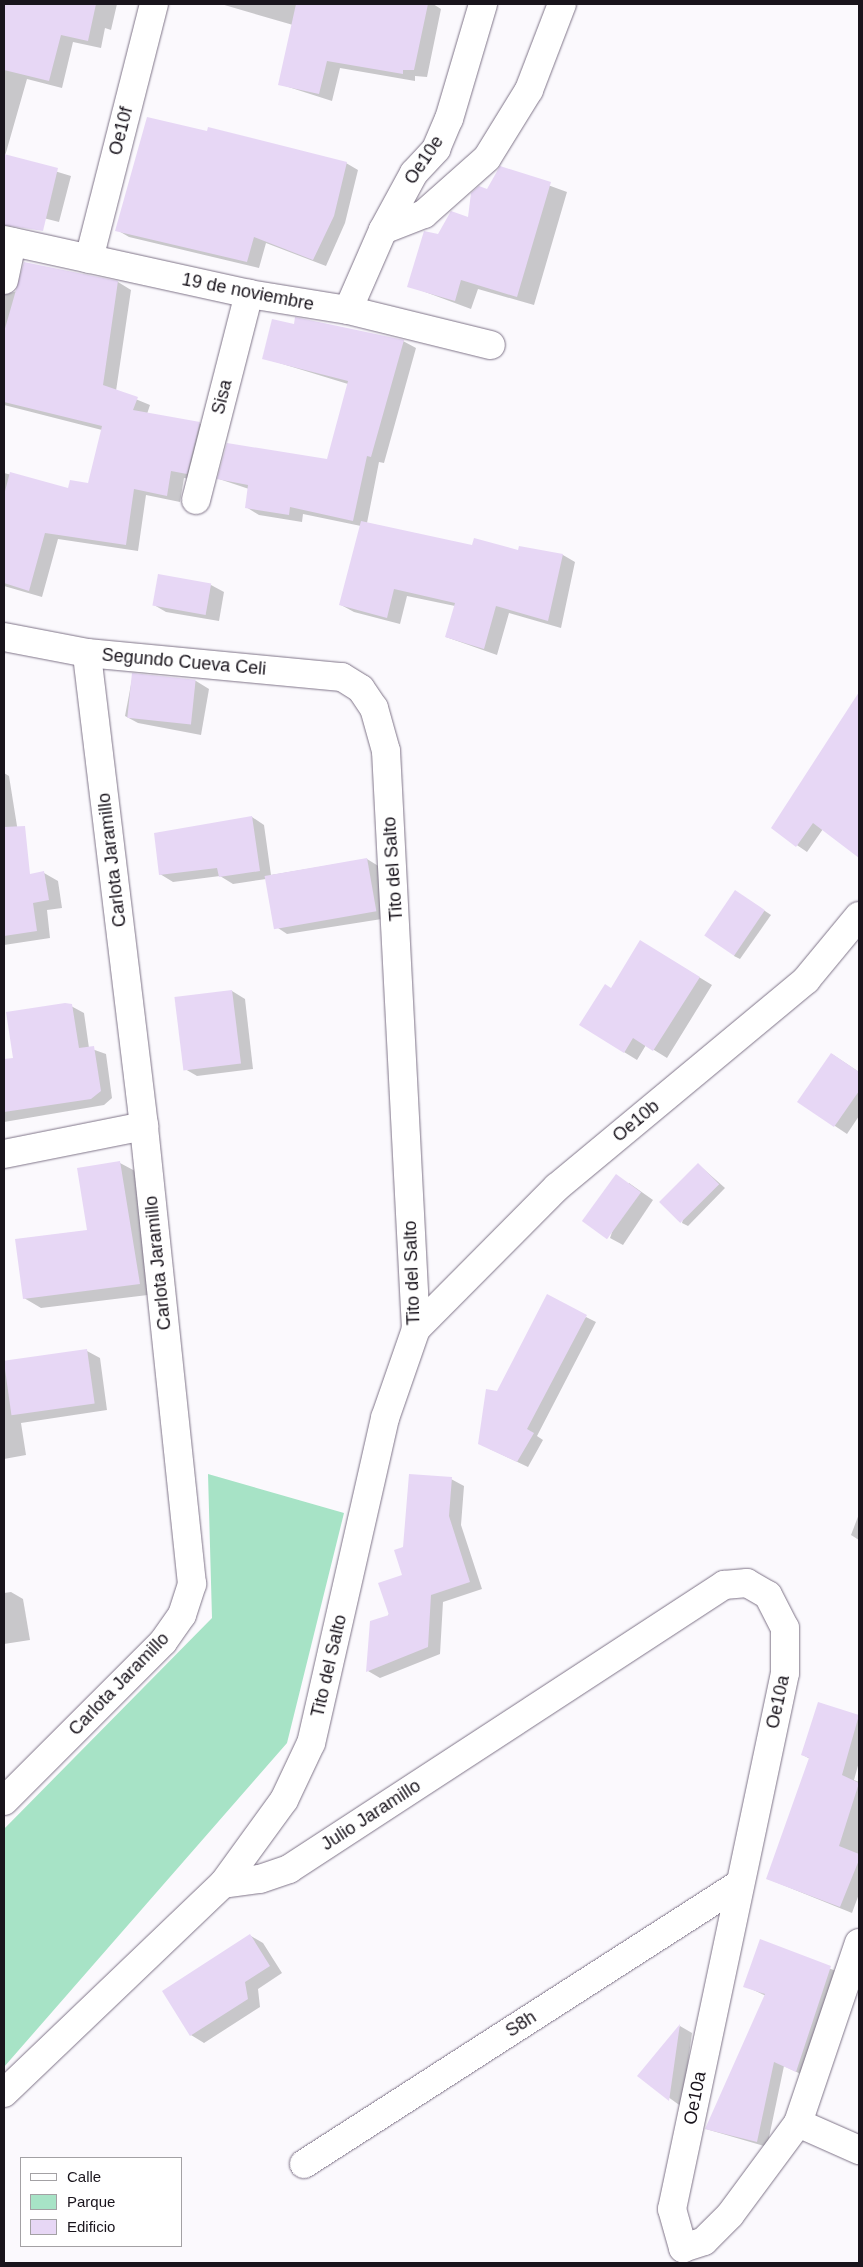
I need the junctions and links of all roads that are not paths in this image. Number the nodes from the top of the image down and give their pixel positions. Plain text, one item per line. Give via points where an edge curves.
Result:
1 (154, 4) edge
2 (483, 4) edge
3 (562, 4) edge
4 (383, 230) junction
5 (8, 241) edge
6 (89, 259) junction
7 (4, 280) edge
8 (249, 294) junction
9 (348, 310) junction
10 (491, 346) dead end
11 (196, 500) dead end
12 (4, 637) edge
13 (87, 653) junction
14 (361, 689) joint
15 (859, 916) edge
16 (144, 1126) junction
17 (4, 1154) edge
18 (416, 1329) junction
19 (768, 1595) joint
20 (4, 1800) edge
21 (223, 1884) junction
22 (738, 1885) junction
23 (859, 1943) edge
24 (4, 2093) edge
25 (798, 2123) junction
26 (859, 2150) edge
27 (304, 2164) dead end
28 (678, 2256) edge

1 - 6 street, Oe10f
2 - 4 street, Oe10e via 450,120 436,149 414,173
3 - 4 street via 529,90 487,158 424,214
4 - 9 street, Oe10e
5 - 6 street, 19 de noviembre
5 - 7 street
6 - 8 street, 19 de noviembre
8 - 9 street, 19 de noviembre
8 - 11 street, Sisa
9 - 10 street, 19 de noviembre
12 - 13 street, Segundo Cueva Celi
13 - 14 street, Segundo Cueva Celi via 342,677
13 - 16 street, Carlota Jaramillo
14 - 18 street, Tito del Salto via 374,708 386,751
15 - 18 street, Oe10b via 806,980 556,1187
16 - 17 street
16 - 20 street, Carlota Jaramillo via 192,1584 182,1615 163,1642
18 - 21 street, Tito del Salto via 385,1418 311,1743 284,1800
19 - 21 street, Julio Jaramillo via 748,1583 724,1585 289,1869 260,1879
19 - 22 street, Oe10a via 786,1628 785,1672
21 - 24 street
22 - 27 street, S8h
22 - 28 street, Oe10a via 672,2209
23 - 25 street, Oe10a
25 - 26 street
25 - 28 street, Oe10a via 730,2215 704,2241

